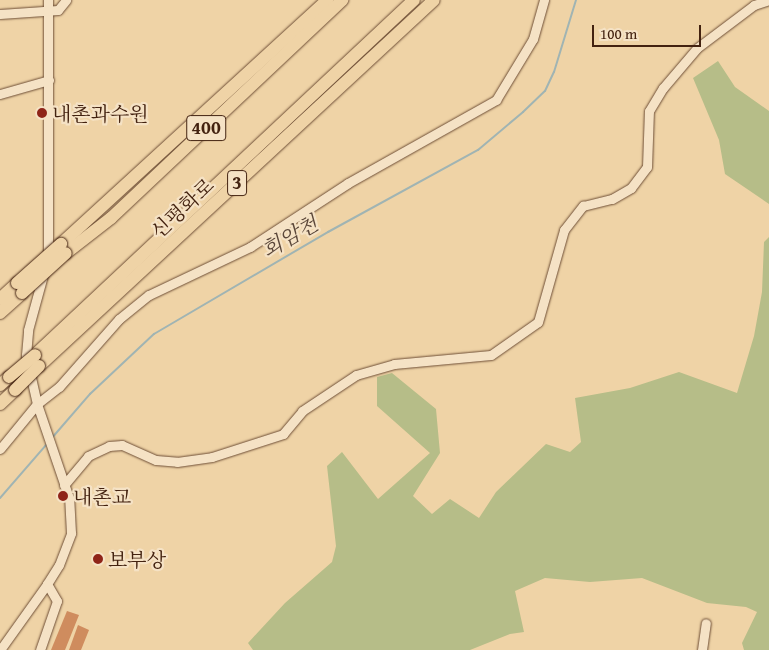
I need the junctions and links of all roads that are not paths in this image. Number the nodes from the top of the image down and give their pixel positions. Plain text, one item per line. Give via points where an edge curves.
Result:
1 (48, 0) edge
2 (66, 0) edge
3 (327, 0) edge
4 (342, 0) edge
5 (414, 0) edge
6 (434, 0) edge
7 (544, 0) edge
8 (769, 0) edge
9 (48, 12) junction
10 (0, 14) edge
11 (49, 80) junction
12 (0, 94) edge
13 (64, 248) junction
14 (19, 288) junction
15 (0, 299) edge
16 (0, 313) edge
17 (37, 360) junction
18 (5, 381) edge
19 (0, 404) edge
20 (38, 407) junction
21 (0, 449) edge
22 (62, 481) junction
23 (47, 584) junction
24 (706, 623) dead end
25 (0, 650) edge
26 (40, 650) edge
27 (702, 650) edge

1 - 9 street
2 - 9 street via 58,10
3 - 13 highway, 400
4 - 13 highway, 400 via 111,218
5 - 17 highway, 신평화로 / 3
6 - 17 highway, 신평화로 / 3
7 - 20 street via 533,38 496,100 341,188 250,247 149,295 119,319
8 - 22 street via 754,5 697,48 662,88 649,111 647,167 631,188 612,198 583,206 564,230 538,322 491,355 394,364 356,375 302,412 283,434 212,457 177,462 156,460 122,445 108,446 88,456
9 - 10 street
9 - 11 street
11 - 12 street
11 - 20 street via 49,254 28,330 26,355
13 - 14 highway, 400, bridge
14 - 15 highway, 400
14 - 16 highway, 400
17 - 18 highway, 신평화로 / 3, bridge
17 - 19 highway, 신평화로 / 3, bridge
20 - 21 street
20 - 22 street
22 - 23 street via 72,517 71,533 59,565
23 - 25 street
23 - 26 street via 57,601
24 - 27 street

